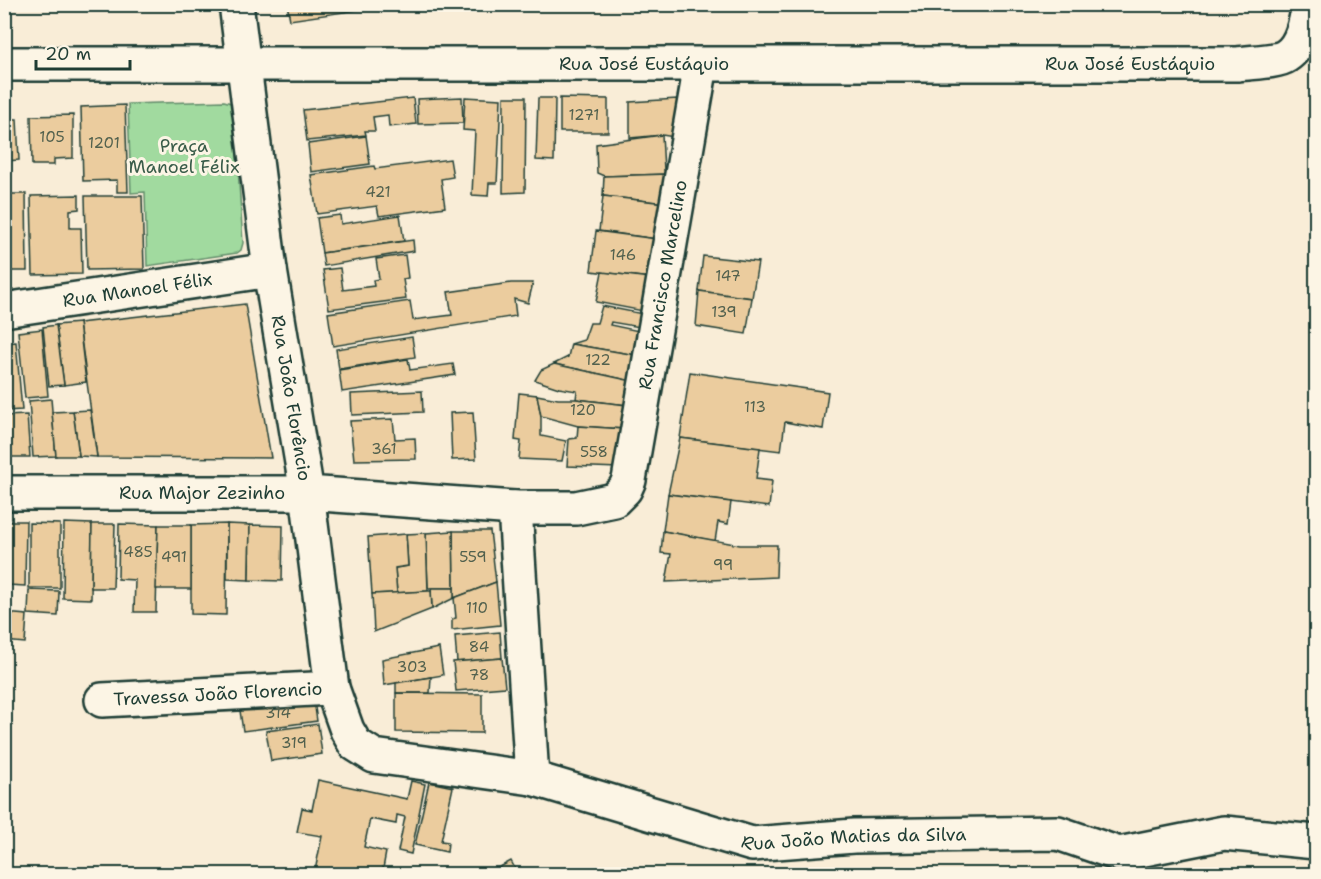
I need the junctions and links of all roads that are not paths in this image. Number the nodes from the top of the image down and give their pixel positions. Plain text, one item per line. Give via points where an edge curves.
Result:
1 (236, 4) edge
2 (1309, 4) edge
3 (4, 64) edge
4 (244, 64) junction
5 (701, 65) junction
6 (270, 270) junction
7 (4, 310) edge
8 (4, 493) edge
9 (307, 493) junction
10 (614, 500) joint
11 (514, 508) junction
12 (332, 688) junction
13 (102, 700) dead end
14 (394, 760) joint
15 (532, 778) junction
16 (1317, 842) edge

1 - 4 street, Rua João Florêncio
2 - 5 street, Rua José Eustáquio via 1305,26 1295,48 1285,57 1238,64
3 - 4 street, Rua José Eustáquio
4 - 5 street, Rua José Eustáquio
4 - 6 street, Rua João Florêncio
5 - 10 street, Rua Francisco Marcelino via 629,480
6 - 7 street, Rua Manoel Félix
6 - 9 street, Rua João Florêncio
8 - 9 street, Rua Major Zezinho
9 - 11 street, Rua Major Zezinho
9 - 12 street, Rua João Florêncio
10 - 11 street, Rua Major Zezinho via 576,508
11 - 15 street
12 - 13 street, Travessa João Florencio
12 - 14 street, Rua João Florêncio via 355,744 374,756
14 - 15 street, Rua João Matias da Silva
15 - 16 street, Rua João Matias da Silva via 752,844 854,836 1058,833 1119,854 1224,833

